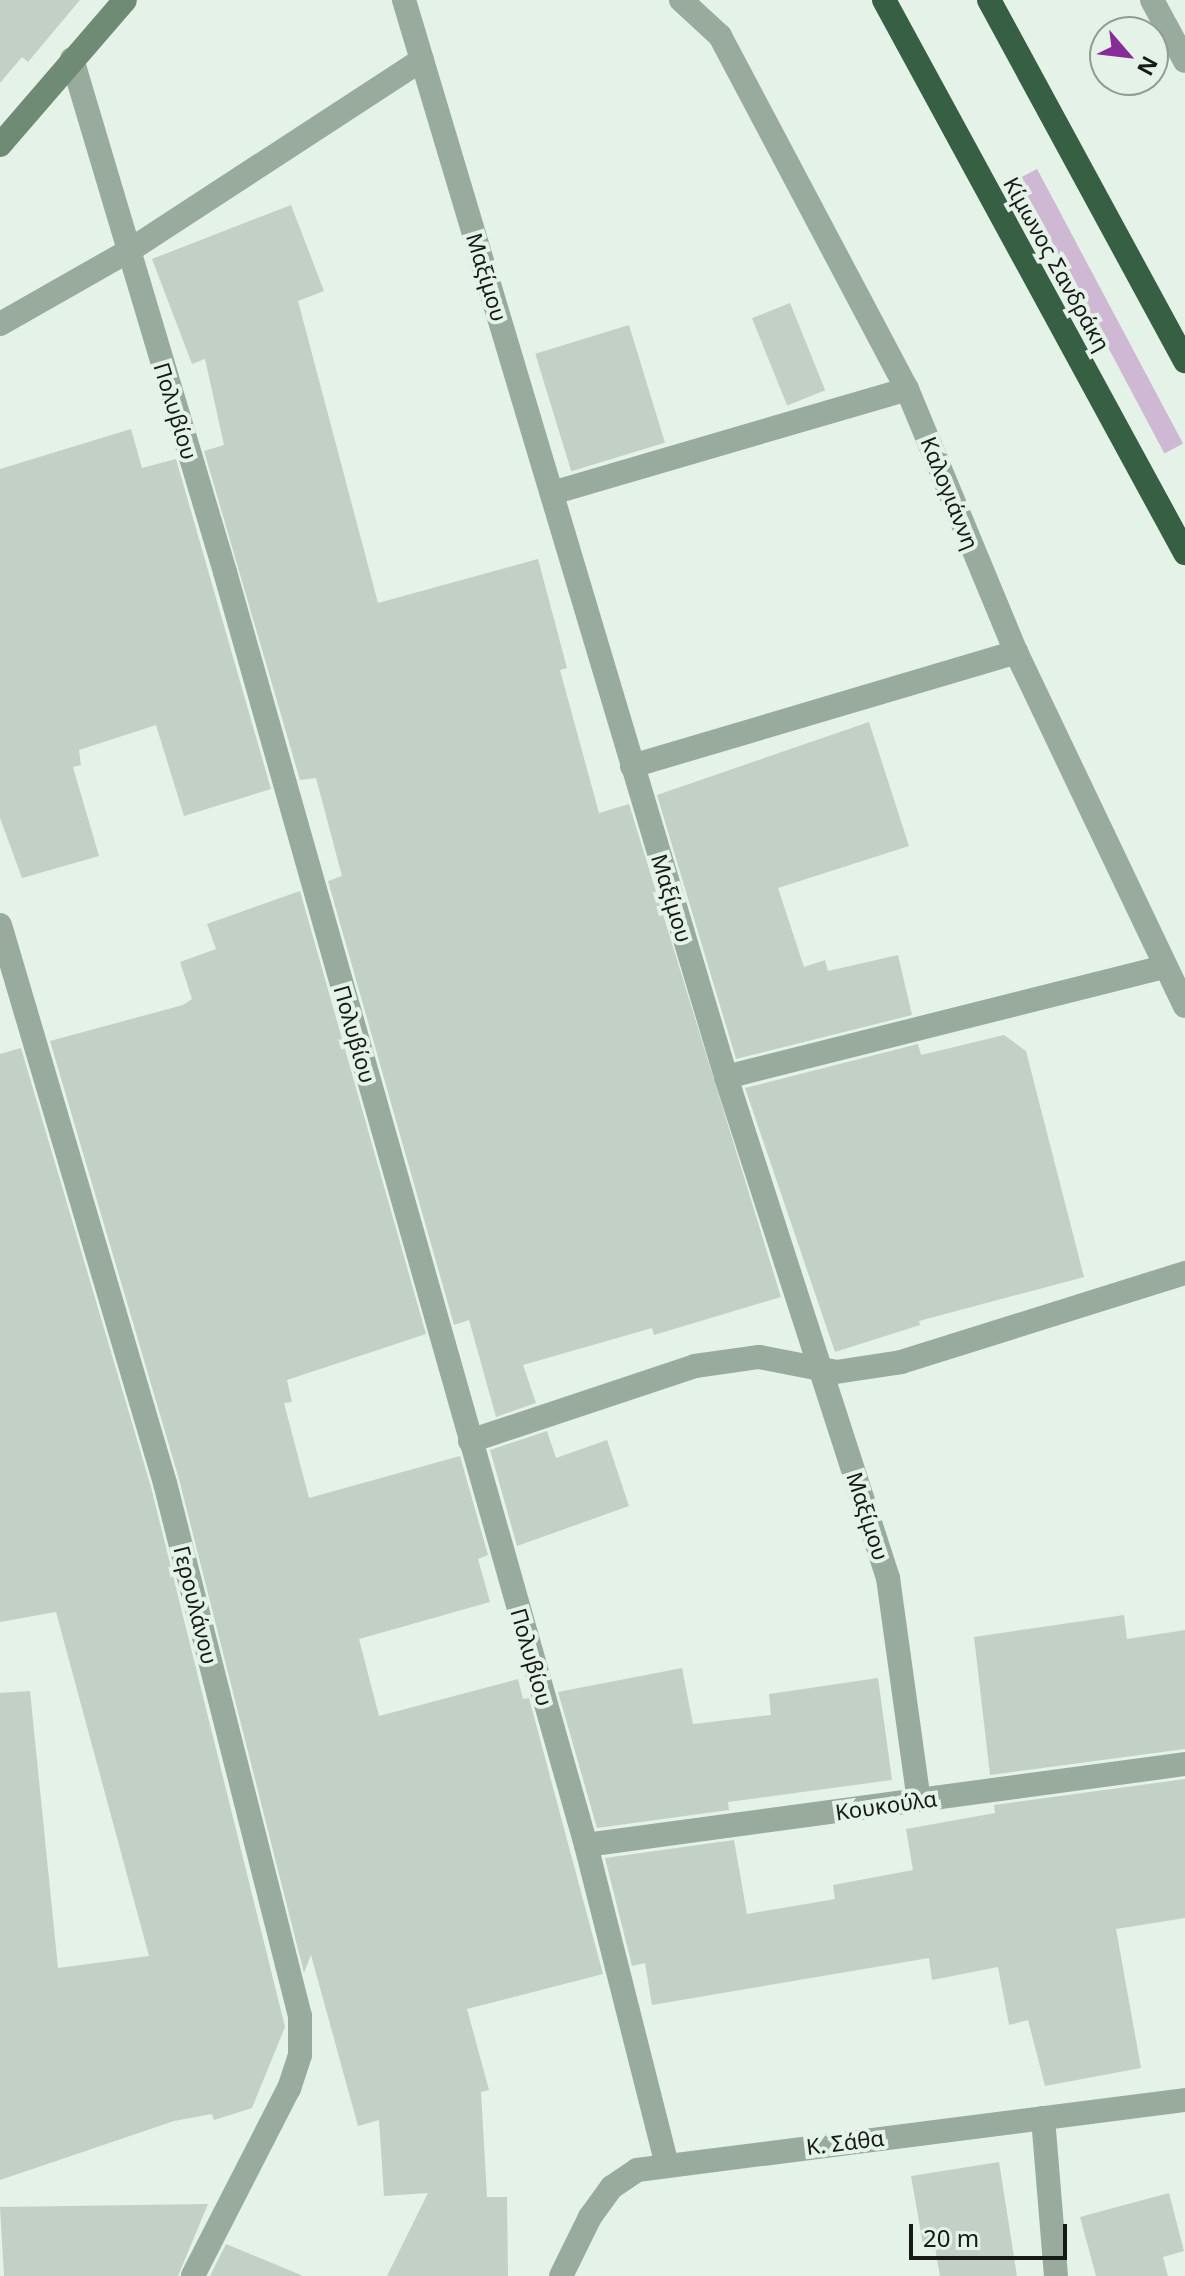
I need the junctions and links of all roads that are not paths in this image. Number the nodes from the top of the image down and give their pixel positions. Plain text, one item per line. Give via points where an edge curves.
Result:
1 (125, 0) edge
2 (404, 0) edge
3 (681, 0) edge
4 (884, 0) edge
5 (989, 0) edge
6 (1152, 0) edge
7 (72, 59) junction
8 (422, 60) junction
9 (1185, 61) edge
10 (0, 145) edge
11 (127, 252) junction
12 (0, 324) edge
13 (1185, 361) edge
14 (907, 389) junction
15 (552, 493) junction
16 (1185, 553) edge
17 (1016, 652) junction
18 (632, 766) junction
19 (0, 925) edge
20 (1165, 967) junction
21 (1185, 1006) edge
22 (726, 1077) junction
23 (1185, 1273) edge
24 (821, 1371) junction
25 (470, 1441) junction
26 (1185, 1764) edge
27 (919, 1800) junction
28 (586, 1845) junction
29 (1185, 2100) edge
30 (1043, 2118) junction
31 (667, 2164) junction
32 (193, 2276) edge
33 (561, 2276) edge
34 (1056, 2276) edge

1 - 7 street
2 - 8 street, Μαξίμου
3 - 14 street, Καλογιάννη via 720,36
4 - 16 highway, Κίμωνος Σανδράκη
5 - 13 highway
6 - 9 street
7 - 10 street
7 - 11 street, Πολυβίου
8 - 11 street
8 - 15 street, Μαξίμου
11 - 12 street
11 - 25 street, Πολυβίου via 225,572
14 - 15 street
14 - 17 street, Καλογιάννη
15 - 18 street, Μαξίμου
17 - 18 street
17 - 20 street, Καλογιάννη
18 - 22 street, Μαξίμου
19 - 32 street, Γερουλάνου via 165,1483 300,2016 300,2055 289,2088
20 - 21 street, Καλογιάννη
20 - 22 street
22 - 24 street, Μαξίμου
23 - 24 street via 901,1362
24 - 25 street via 759,1357 695,1366
24 - 27 street, Μαξίμου via 888,1578
25 - 28 street, Πολυβίου
26 - 27 street, Κουκούλα
27 - 28 street, Κουκούλα
28 - 31 street, Πολυβίου
29 - 30 street, Κ. Σάθα
30 - 31 street, Κ. Σάθα
30 - 34 street
31 - 33 street, Κ. Σάθα via 637,2170 612,2187

